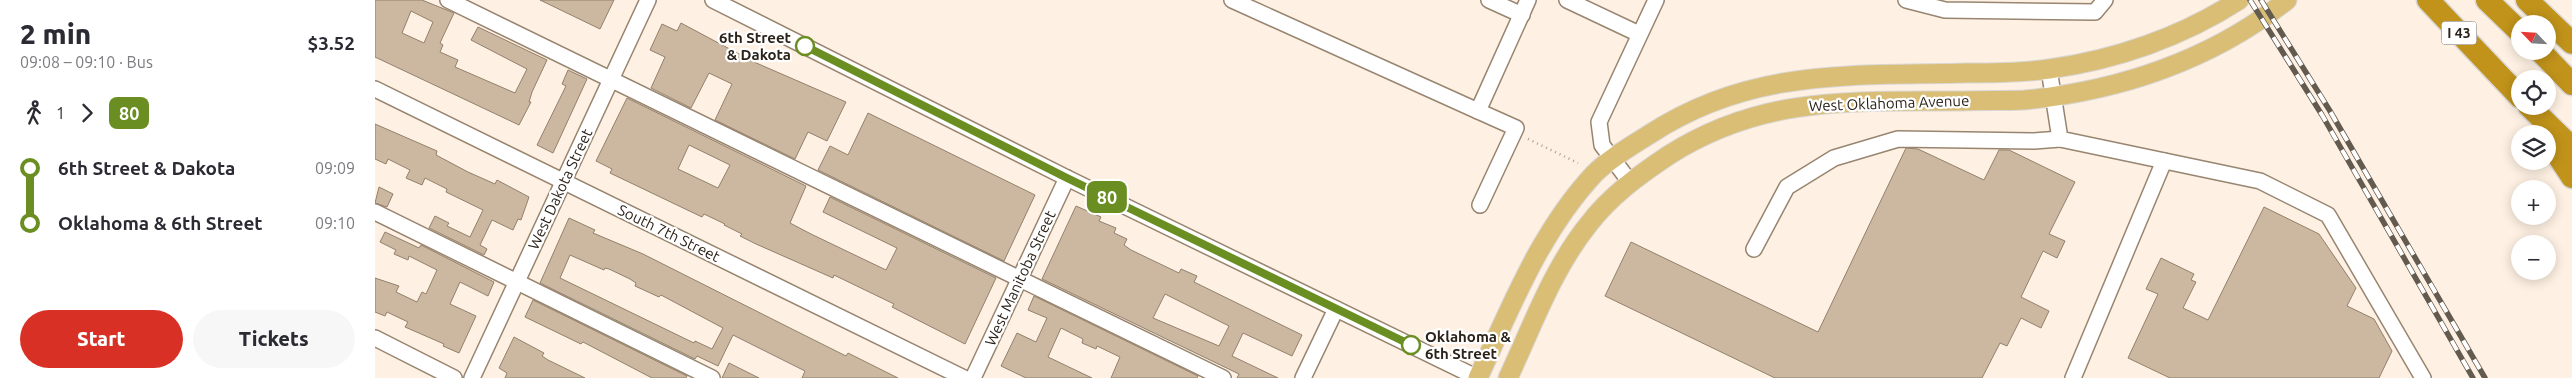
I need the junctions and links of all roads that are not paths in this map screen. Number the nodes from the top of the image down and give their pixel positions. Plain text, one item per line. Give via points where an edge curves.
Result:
1 (448, 0) edge
2 (648, 0) edge
3 (713, 0) edge
4 (1232, 0) edge
5 (1489, 0) edge
6 (1528, 0) edge
7 (1567, 0) edge
8 (1907, 0) edge
9 (2105, 0) edge
10 (2239, 0) edge
11 (2287, 0) edge
12 (2428, 0) edge
13 (2487, 0) edge
14 (2527, 0) edge
15 (1654, 3) edge
16 (1522, 15) junction
17 (2511, 23) edge
18 (1639, 34) junction
19 (2572, 43) edge
20 (2549, 60) edge
21 (2049, 69) junction
22 (611, 79) junction
23 (2572, 84) edge
24 (2511, 88) edge
25 (375, 90) edge
26 (2053, 96) junction
27 (1478, 111) junction
28 (2537, 115) edge
29 (2060, 139) junction
30 (2572, 148) edge
31 (2556, 153) edge
32 (1612, 159) junction
33 (2164, 161) junction
34 (2572, 177) edge
35 (1067, 178) junction
36 (563, 181) junction
37 (1630, 182) junction
38 (1480, 205) dead end
39 (375, 212) edge
40 (1754, 249) dead end
41 (1020, 278) junction
42 (517, 282) junction
43 (1336, 308) junction
44 (375, 338) edge
45 (454, 378) edge
46 (472, 378) edge
47 (713, 378) edge
48 (964, 378) edge
49 (973, 378) edge
50 (1223, 378) edge
51 (1303, 378) edge
52 (1478, 378) edge
53 (1508, 378) edge
54 (2073, 378) edge
55 (2423, 378) edge

1 - 22 street
2 - 22 street, West Dakota Street
3 - 35 street
4 - 27 street
5 - 16 street
6 - 16 street
7 - 18 street
8 - 9 street via 1945,10 2070,13 2095,12
10 - 21 main road, West Oklahoma Avenue via 2168,37 2108,58
11 - 26 main road, West Oklahoma Avenue via 2233,36 2170,66 2116,85
12 - 24 highway, I 43
13 - 17 highway
14 - 19 highway
15 - 18 street
16 - 27 street
18 - 32 street via 1599,122 1602,145
20 - 23 highway
21 - 26 street
21 - 32 main road, West Oklahoma Avenue via 1815,76 1775,82 1731,94 1673,119
22 - 36 street, West Dakota Street
22 - 41 street
25 - 36 street, South 7th Street
26 - 29 street
26 - 37 main road, West Oklahoma Avenue via 2020,100 1850,102 1797,106 1745,118 1714,130
27 - 38 street via 1516,128
28 - 30 highway
29 - 33 street
29 - 40 street via 1899,139 1834,158 1787,187
31 - 34 highway
32 - 37 street
32 - 52 main road, West Oklahoma Avenue via 1578,193 1544,242
33 - 54 street
33 - 55 street via 2260,181 2328,215
35 - 41 street, West Manitoba Street
35 - 43 street
36 - 42 street, West Dakota Street
36 - 48 street, South 7th Street
37 - 53 main road, West Oklahoma Avenue via 1588,225 1571,250
39 - 42 street
41 - 49 street, West Manitoba Street
41 - 50 street
42 - 46 street, West Dakota Street
42 - 47 street
43 - 51 street
43 - 52 street
44 - 45 street

